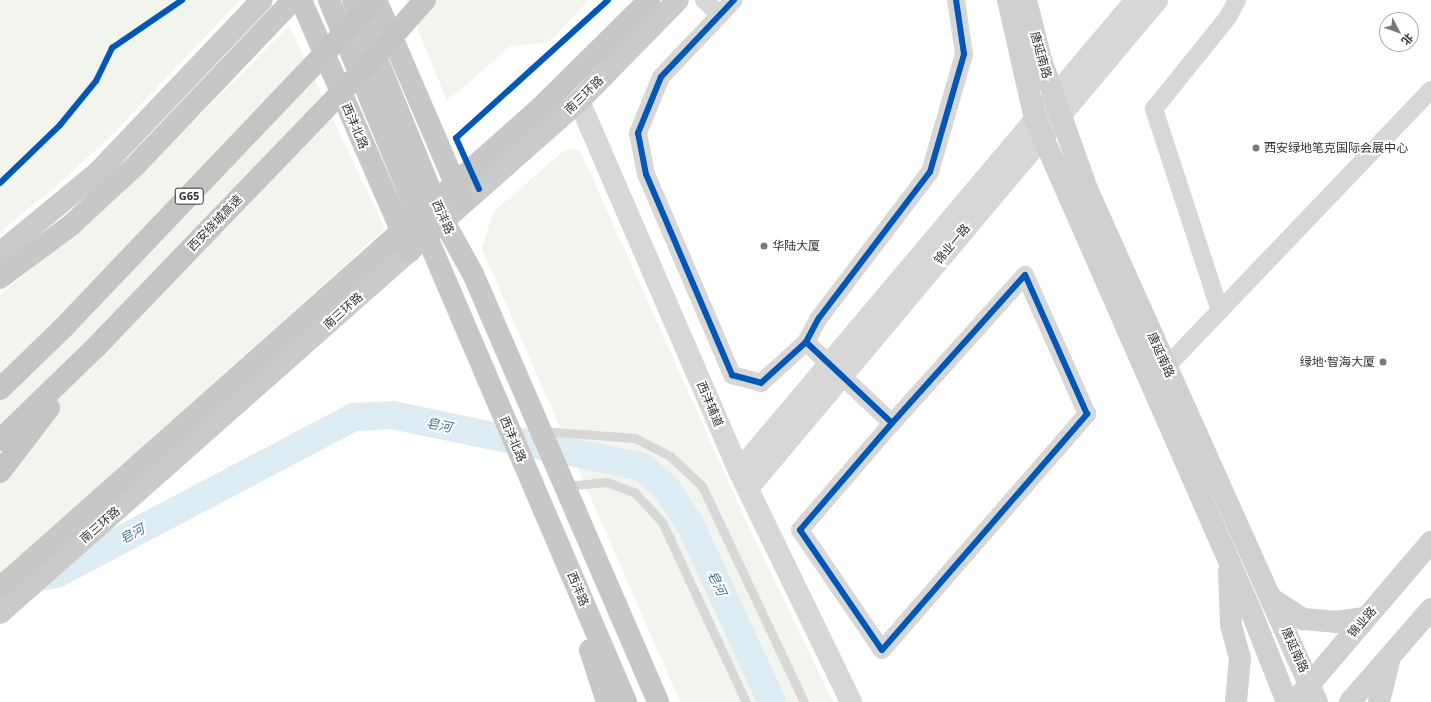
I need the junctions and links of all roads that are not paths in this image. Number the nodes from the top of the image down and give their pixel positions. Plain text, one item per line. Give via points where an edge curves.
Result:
1 (262, 0) edge
2 (293, 0) edge
3 (301, 0) edge
4 (329, 0) edge
5 (352, 0) edge
6 (375, 0) edge
7 (425, 0) edge
8 (649, 0) edge
9 (678, 0) edge
10 (704, 0) edge
11 (734, 0) edge
12 (956, 0) edge
13 (1008, 0) edge
14 (1026, 0) edge
15 (1136, 0) edge
16 (1157, 0) edge
17 (1237, 0) edge
18 (720, 15) junction
19 (1431, 90) edge
20 (580, 102) junction
21 (1058, 106) junction
22 (1039, 128) junction
23 (463, 202) junction
24 (443, 220) junction
25 (427, 236) junction
26 (410, 252) junction
27 (0, 253) edge
28 (0, 278) edge
29 (1220, 311) junction
30 (806, 342) junction
31 (95, 348) junction
32 (1166, 368) junction
33 (835, 370) junction
34 (0, 390) edge
35 (498, 402) joint
36 (892, 423) junction
37 (542, 431) junction
38 (0, 440) edge
39 (0, 472) edge
40 (529, 475) joint
41 (743, 479) junction
42 (565, 486) junction
43 (544, 510) junction
44 (1431, 542) edge
45 (1228, 561) junction
46 (0, 588) edge
47 (1272, 599) junction
48 (1431, 609) edge
49 (0, 614) edge
50 (1365, 618) junction
51 (1391, 655) junction
52 (1314, 693) edge
53 (607, 702) edge
54 (626, 702) edge
55 (658, 702) edge
56 (746, 702) edge
57 (804, 702) edge
58 (851, 702) edge
59 (1236, 702) edge
60 (1287, 702) edge
61 (1294, 702) edge
62 (1350, 702) edge
63 (1379, 702) edge

1 - 27 main road via 97,173
2 - 28 highway via 135,166 71,225
3 - 26 highway, 西沣北路
4 - 25 highway, 西沣路
5 - 24 highway, 西沣路
6 - 23 highway
6 - 34 highway, G65 via 70,322
7 - 31 highway, 西安绕城高速 via 368,64
8 - 46 highway, 南三环路 via 539,109
9 - 20 main road, 南三环路
10 - 18 street
11 - 18 street
12 - 30 street via 964,54 930,172 819,318
13 - 22 main road, 唐延南路
14 - 21 main road, 唐延南路 via 1041,60
15 - 21 street, 锦业一路
16 - 21 street, 锦业一路
17 - 29 street via 1228,17 1154,109
18 - 30 street via 661,77 638,133 646,174 732,375 760,383
19 - 29 street
20 - 23 main road, 南三环路
20 - 41 street, 西沣辅道
21 - 22 street, 锦业一路
21 - 32 main road, 唐延南路 via 1087,189
22 - 33 street, 锦业一路
22 - 45 main road, 唐延南路
23 - 24 main road, 南三环路
24 - 25 main road, 南三环路
24 - 37 highway, 西沣路 via 473,274
25 - 26 main road, 南三环路
25 - 35 highway, 西沣路
26 - 49 main road, 南三环路
29 - 32 street
30 - 33 street
31 - 38 highway, 西安绕城高速
31 - 39 highway
32 - 47 main road, 唐延南路
33 - 36 street
33 - 41 street, 锦业一路
35 - 40 highway, 西沣北路
36 - 36 street via 800,530 882,650 1087,414 1025,275
37 - 42 highway
37 - 57 lane via 635,438 670,456 702,486
40 - 43 highway, 西沣路
41 - 58 street, 西沣辅道
42 - 55 highway
42 - 56 lane via 607,482 635,493 662,522
43 - 53 highway
43 - 54 highway, 西沣路
44 - 50 main road, 锦业路
45 - 59 main road via 1231,625 1240,658
45 - 60 main road, 唐延南路
47 - 50 main road via 1303,619 1335,622
47 - 52 main road, 唐延南路
48 - 51 main road
50 - 52 main road, 锦业路
51 - 62 main road
51 - 63 main road
52 - 61 main road, 锦业路

